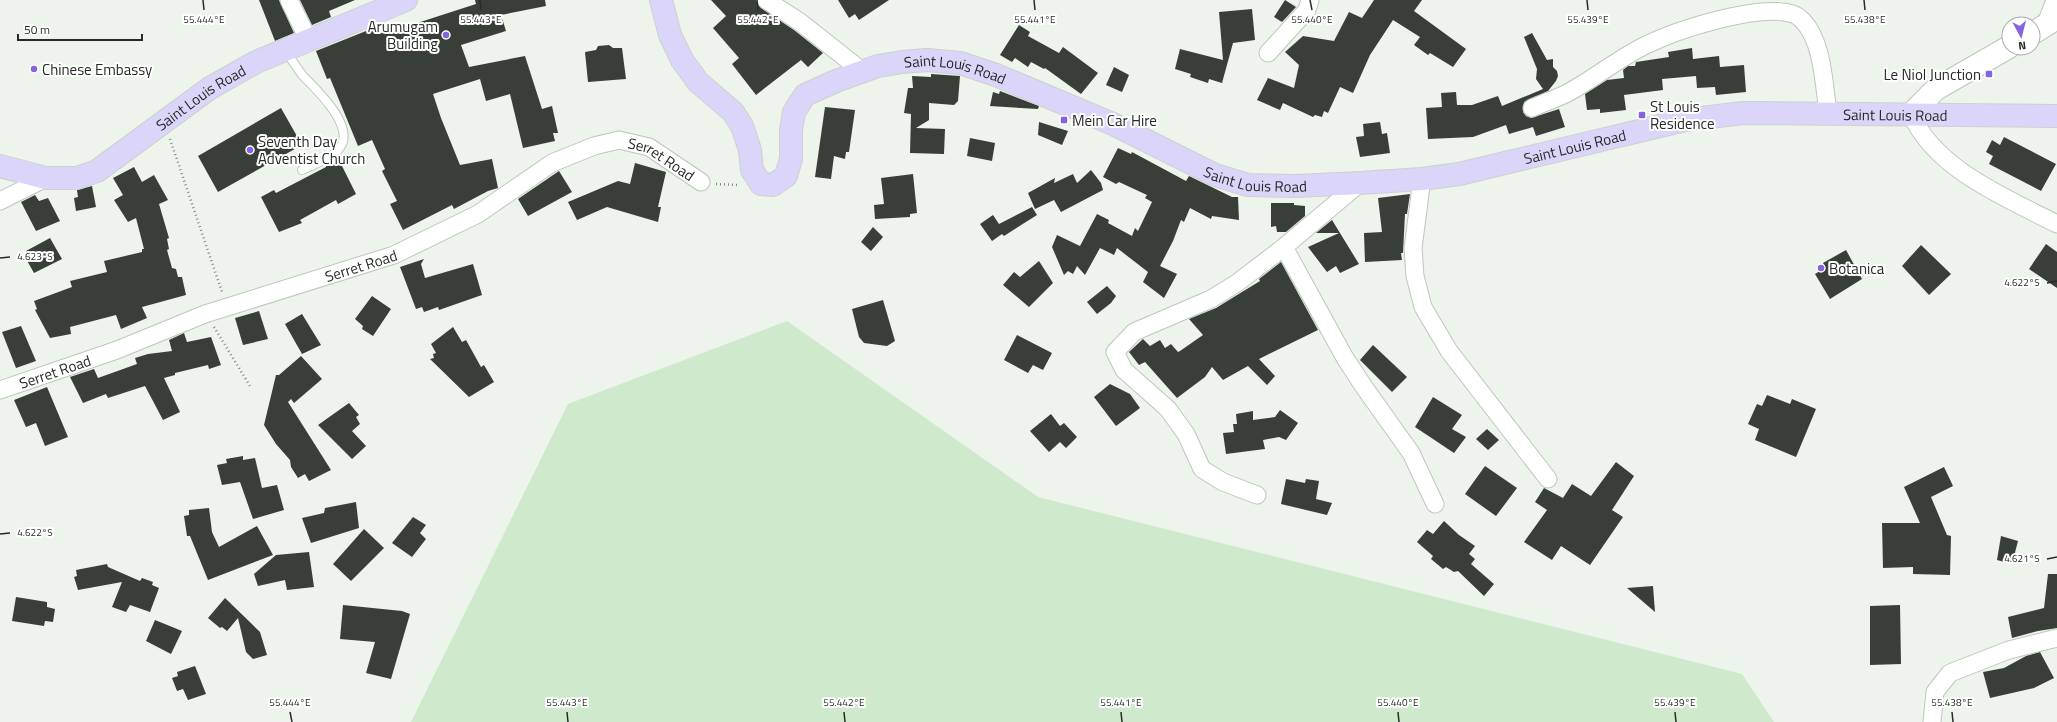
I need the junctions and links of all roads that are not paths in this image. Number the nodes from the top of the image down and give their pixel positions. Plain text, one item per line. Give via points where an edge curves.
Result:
1 (289, 0) edge
2 (661, 0) edge
3 (766, 0) edge
4 (1310, 0) edge
5 (395, 2) edge
6 (2057, 2) edge
7 (2046, 26) edge
8 (308, 39) junction
9 (285, 50) junction
10 (2001, 52) edge
11 (1268, 53) dead end
12 (862, 71) junction
13 (1532, 108) dead end
14 (1828, 113) junction
15 (1911, 114) junction
16 (2057, 116) edge
17 (0, 166) edge
18 (302, 170) dead end
19 (46, 178) junction
20 (1422, 179) junction
21 (701, 182) road end
22 (1360, 183) junction
23 (0, 201) edge
24 (2057, 224) edge
25 (1284, 247) junction
26 (0, 390) edge
27 (1548, 478) dead end
28 (1257, 495) dead end
29 (1435, 504) dead end
30 (2057, 638) edge
31 (1932, 722) edge

1 - 8 street
2 - 12 main road, Saint Louis Road via 670,34 682,60 698,82 733,112 742,126 750,150 752,170 761,184 773,186 786,176 791,159 794,112 805,95
3 - 12 street via 800,22
4 - 11 street via 1307,10
5 - 8 main road, Saint Louis Road
6 - 7 main road
8 - 9 main road, Saint Louis Road
9 - 18 lane via 303,75 328,102 343,134 342,145 333,154
9 - 19 main road, Saint Louis Road via 256,62 210,88 97,171 77,178
10 - 15 main road via 1936,89
12 - 22 main road, Saint Louis Road via 902,62 927,60 960,63 996,74 1113,124 1215,174 1248,185
13 - 14 street via 1570,92 1643,46 1678,31 1753,12 1778,12 1794,14 1804,22 1814,38 1822,65
14 - 15 main road, Saint Louis Road
14 - 20 main road, Saint Louis Road via 1743,113 1685,120 1459,174
15 - 16 main road, Saint Louis Road
15 - 24 street via 1936,151 1985,186
17 - 19 main road, Saint Louis Road
19 - 23 street
20 - 22 main road, Saint Louis Road
20 - 27 street via 1413,248 1415,276 1423,306 1449,351
21 - 26 street, Serret Road via 649,148 619,140 594,146 552,163 478,214 394,255 227,306 117,350
22 - 25 street
25 - 28 street via 1237,283 1211,299 1134,332 1115,352 1124,370 1168,409 1186,434 1202,469 1223,482
25 - 29 street via 1364,388 1411,453
30 - 31 street via 2009,650 1950,673 1935,692

